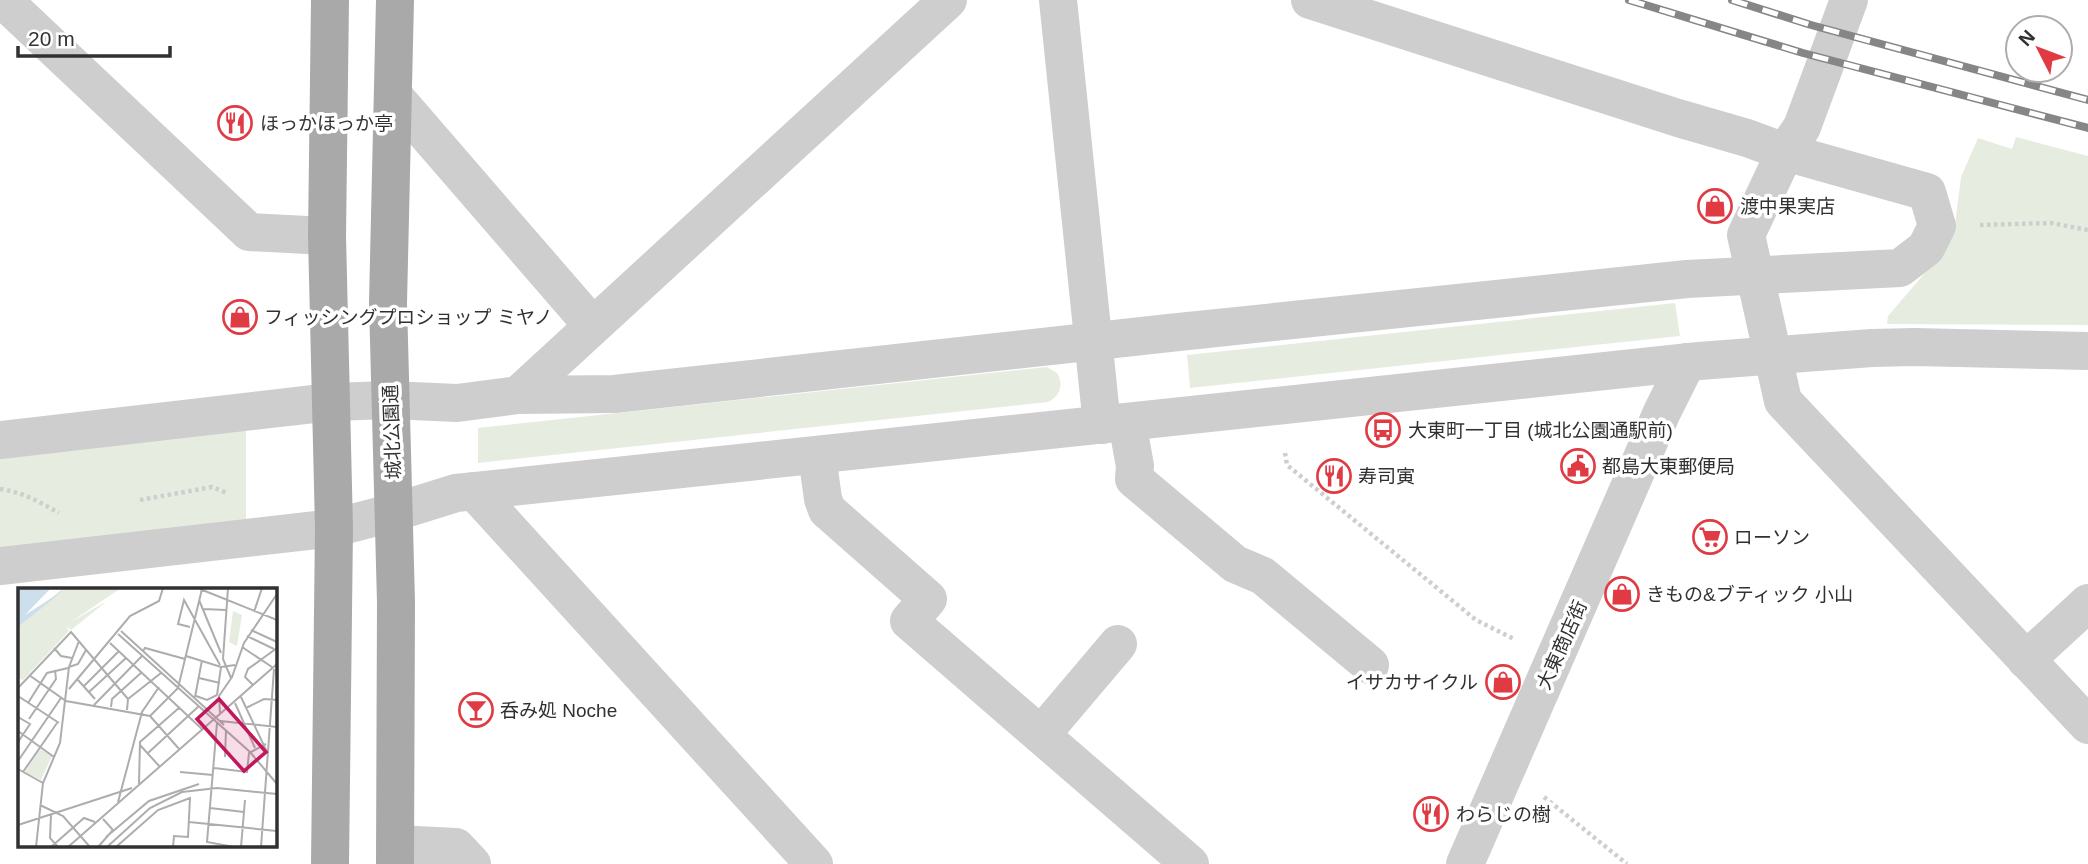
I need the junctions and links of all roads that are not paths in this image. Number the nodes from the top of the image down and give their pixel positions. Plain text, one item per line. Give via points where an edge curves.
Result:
1 (3, 0) edge
2 (330, 0) edge
3 (396, 0) edge
4 (948, 0) edge
5 (1058, 0) edge
6 (1310, 0) edge
7 (1849, 0) edge
8 (393, 95) junction
9 (1785, 152) junction
10 (327, 236) junction
11 (1755, 274) junction
12 (592, 325) junction
13 (1093, 342) junction
14 (2088, 351) edge
15 (1773, 354) junction
16 (1687, 362) junction
17 (518, 395) junction
18 (390, 400) junction
19 (331, 402) junction
20 (1114, 423) junction
21 (0, 440) edge
22 (817, 455) junction
23 (474, 491) junction
24 (395, 512) junction
25 (334, 528) junction
26 (0, 566) edge
27 (2088, 603) edge
28 (1118, 644) dead end
29 (2026, 660) junction
30 (1370, 665) dead end
31 (2088, 725) edge
32 (1041, 735) junction
33 (395, 854) edge
34 (330, 864) edge
35 (472, 864) edge
36 (814, 864) edge
37 (1190, 864) edge
38 (1465, 864) edge

1 - 10 street via 250,232
2 - 10 main road
3 - 8 main road, 城北公園通
4 - 12 street
5 - 13 street
6 - 9 street
7 - 9 street via 1801,127
8 - 12 street
8 - 18 main road, 城北公園通
9 - 11 street via 1746,235
9 - 11 street via 1927,192 1937,226 1926,248 1900,268
10 - 19 main road
11 - 13 street
11 - 15 street
12 - 17 street
13 - 17 street via 614,394
13 - 20 street
14 - 15 street via 1914,347
15 - 16 street
15 - 29 street via 1783,401
16 - 20 street
16 - 38 street, 大東商店街
17 - 18 street via 457,403
18 - 19 street
18 - 24 main road, 城北公園通
19 - 21 street
19 - 25 main road
20 - 22 street
20 - 30 street via 1135,466 1134,479 1235,564 1263,576
22 - 23 street
22 - 32 street via 827,510 928,599 909,621
23 - 24 street
23 - 36 street
24 - 25 street
24 - 33 main road, 城北公園通
25 - 26 street
25 - 34 main road
27 - 29 street
28 - 32 street
29 - 31 street
32 - 37 street
33 - 35 street via 456,847

